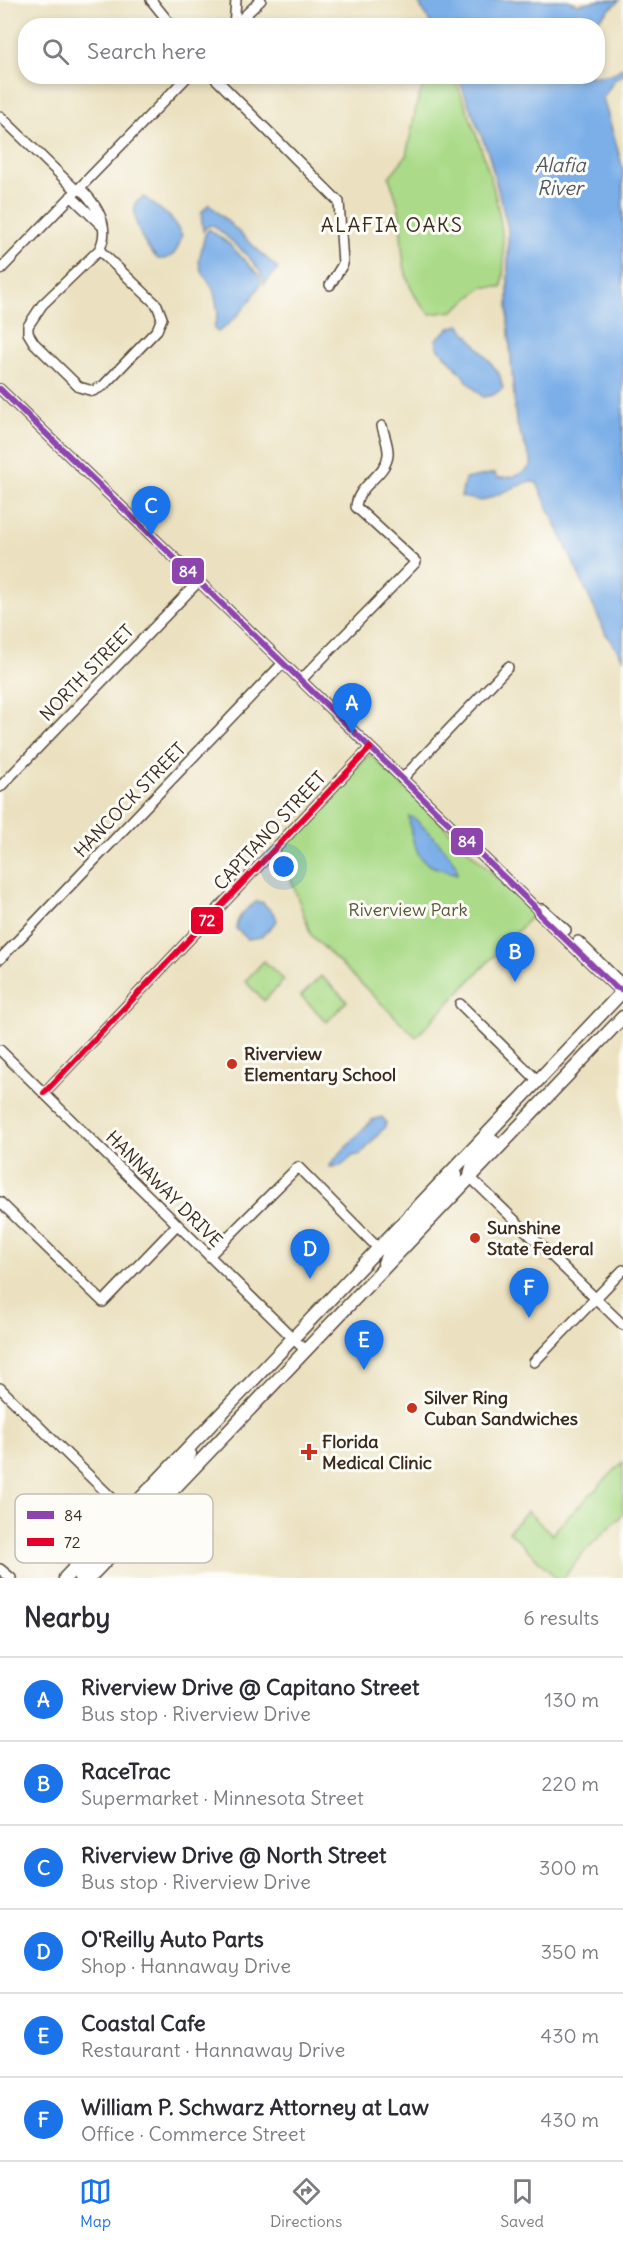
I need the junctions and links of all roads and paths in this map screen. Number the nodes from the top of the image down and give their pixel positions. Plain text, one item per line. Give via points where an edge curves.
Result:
1 (152, 0) edge
2 (236, 0) edge
3 (261, 0) edge
4 (166, 18) edge
5 (235, 18) edge
6 (242, 18) edge
7 (180, 84) edge
8 (221, 84) edge
9 (0, 116) edge
10 (76, 192) junction
11 (99, 250) junction
12 (0, 270) edge
13 (330, 285) dead end
14 (0, 388) edge
15 (382, 426) dead end
16 (199, 581) junction
17 (283, 663) junction
18 (508, 667) dead end
19 (301, 680) junction
20 (370, 748) junction
21 (402, 779) junction
22 (0, 787) edge
23 (0, 959) edge
24 (623, 990) edge
25 (460, 1004) dead end
26 (623, 1017) edge
27 (0, 1050) edge
28 (537, 1081) junction
29 (529, 1090) junction
30 (45, 1093) junction
31 (454, 1168) junction
32 (470, 1177) junction
33 (0, 1202) edge
34 (177, 1225) junction
35 (378, 1248) junction
36 (209, 1256) junction
37 (623, 1270) edge
38 (379, 1272) junction
39 (596, 1298) junction
40 (623, 1324) edge
41 (292, 1338) junction
42 (305, 1350) junction
43 (534, 1362) dead end
44 (0, 1388) edge
45 (197, 1439) junction
46 (108, 1494) edge
47 (145, 1494) edge
48 (157, 1494) edge
49 (168, 1494) edge
50 (78, 1563) edge
51 (82, 1563) edge
52 (91, 1563) edge
53 (103, 1563) edge
54 (0, 1569) edge
55 (10, 1578) edge
56 (64, 1578) edge
57 (75, 1578) edge
58 (80, 1578) edge
59 (89, 1578) edge

1 - 4 street
2 - 5 street
3 - 6 street
7 - 10 street
8 - 13 street via 339,202 344,264
9 - 10 street
10 - 11 street via 102,226 104,242
10 - 12 street
11 - 11 street via 42,304 28,326 34,343 79,387 93,391 103,386 151,336 162,318 157,305
14 - 16 street
15 - 19 street via 388,455 383,468 357,498 356,507 416,562
16 - 17 street
16 - 22 street, NORTH STREET
17 - 19 street
17 - 23 street, HANCOCK STREET
18 - 21 street
19 - 20 street
20 - 21 street
20 - 30 street, CAPITANO STREET
21 - 24 street via 537,909 543,909 619,981
24 - 28 main road
25 - 28 street
26 - 32 main road
27 - 30 street, HANNAWAY DRIVE
28 - 29 main road
29 - 31 main road
29 - 32 main road via 519,1112 474,1160
30 - 34 street, HANNAWAY DRIVE
31 - 35 main road
31 - 38 main road via 457,1174 453,1182 390,1249
32 - 38 main road
32 - 39 street
33 - 34 street via 103,1302
34 - 36 street, HANNAWAY DRIVE
35 - 36 street via 298,1167
35 - 41 main road
36 - 41 street, HANNAWAY DRIVE
37 - 39 street
38 - 42 main road
39 - 40 street
39 - 43 street
41 - 42 street, HANNAWAY DRIVE
41 - 45 main road
42 - 49 main road
44 - 46 street
45 - 47 main road
45 - 48 main road via 178,1472
50 - 56 main road
51 - 57 main road
52 - 58 main road
53 - 59 main road
54 - 55 street

